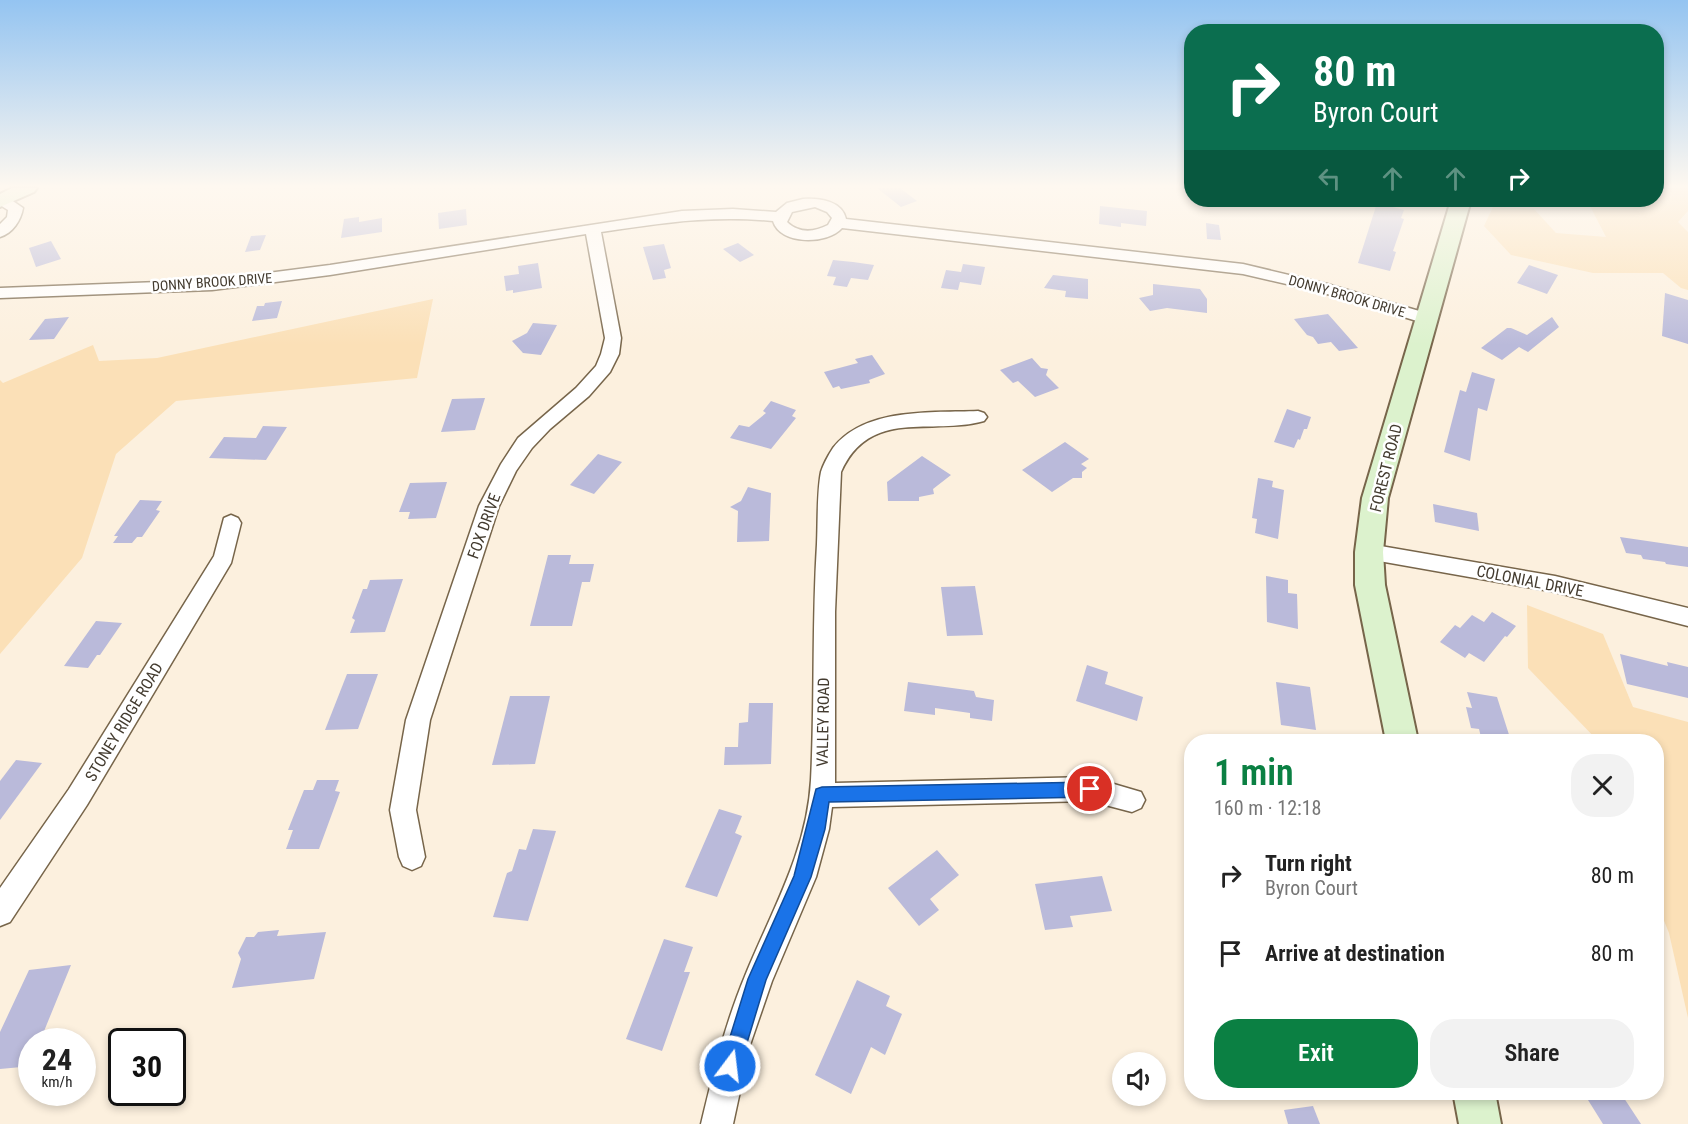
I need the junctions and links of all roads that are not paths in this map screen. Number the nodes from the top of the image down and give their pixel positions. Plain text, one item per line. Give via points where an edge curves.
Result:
1 (520, 240) edge
2 (595, 240) edge
3 (992, 240) edge
4 (1449, 240) edge
5 (0, 293) edge
6 (1427, 319) junction
7 (978, 417) dead end
8 (231, 523) dead end
9 (1370, 552) junction
10 (1688, 617) edge
11 (1401, 734) edge
12 (822, 795) junction
13 (1132, 800) dead end
14 (412, 858) dead end
15 (0, 912) edge
16 (1476, 1100) edge
17 (717, 1124) edge
18 (1480, 1124) edge

1 - 5 street, DONNY BROOK DRIVE via 212,285
2 - 14 street, FOX DRIVE via 612,349 598,374 514,458 489,507 418,720 403,810
3 - 6 street, DONNY BROOK DRIVE via 1243,269 1321,287
4 - 6 main road, FOREST ROAD
6 - 9 main road, FOREST ROAD via 1375,498
7 - 12 street, VALLEY ROAD via 879,426 852,438 835,459 831,472 824,612
8 - 15 street, STONEY RIDGE ROAD via 224,557 78,797
9 - 10 street, COLONIAL DRIVE via 1555,584
9 - 11 main road, FOREST ROAD via 1370,585
12 - 13 street via 1090,789
12 - 17 street, VALLEY ROAD via 803,877 758,979 735,1045
16 - 18 main road

